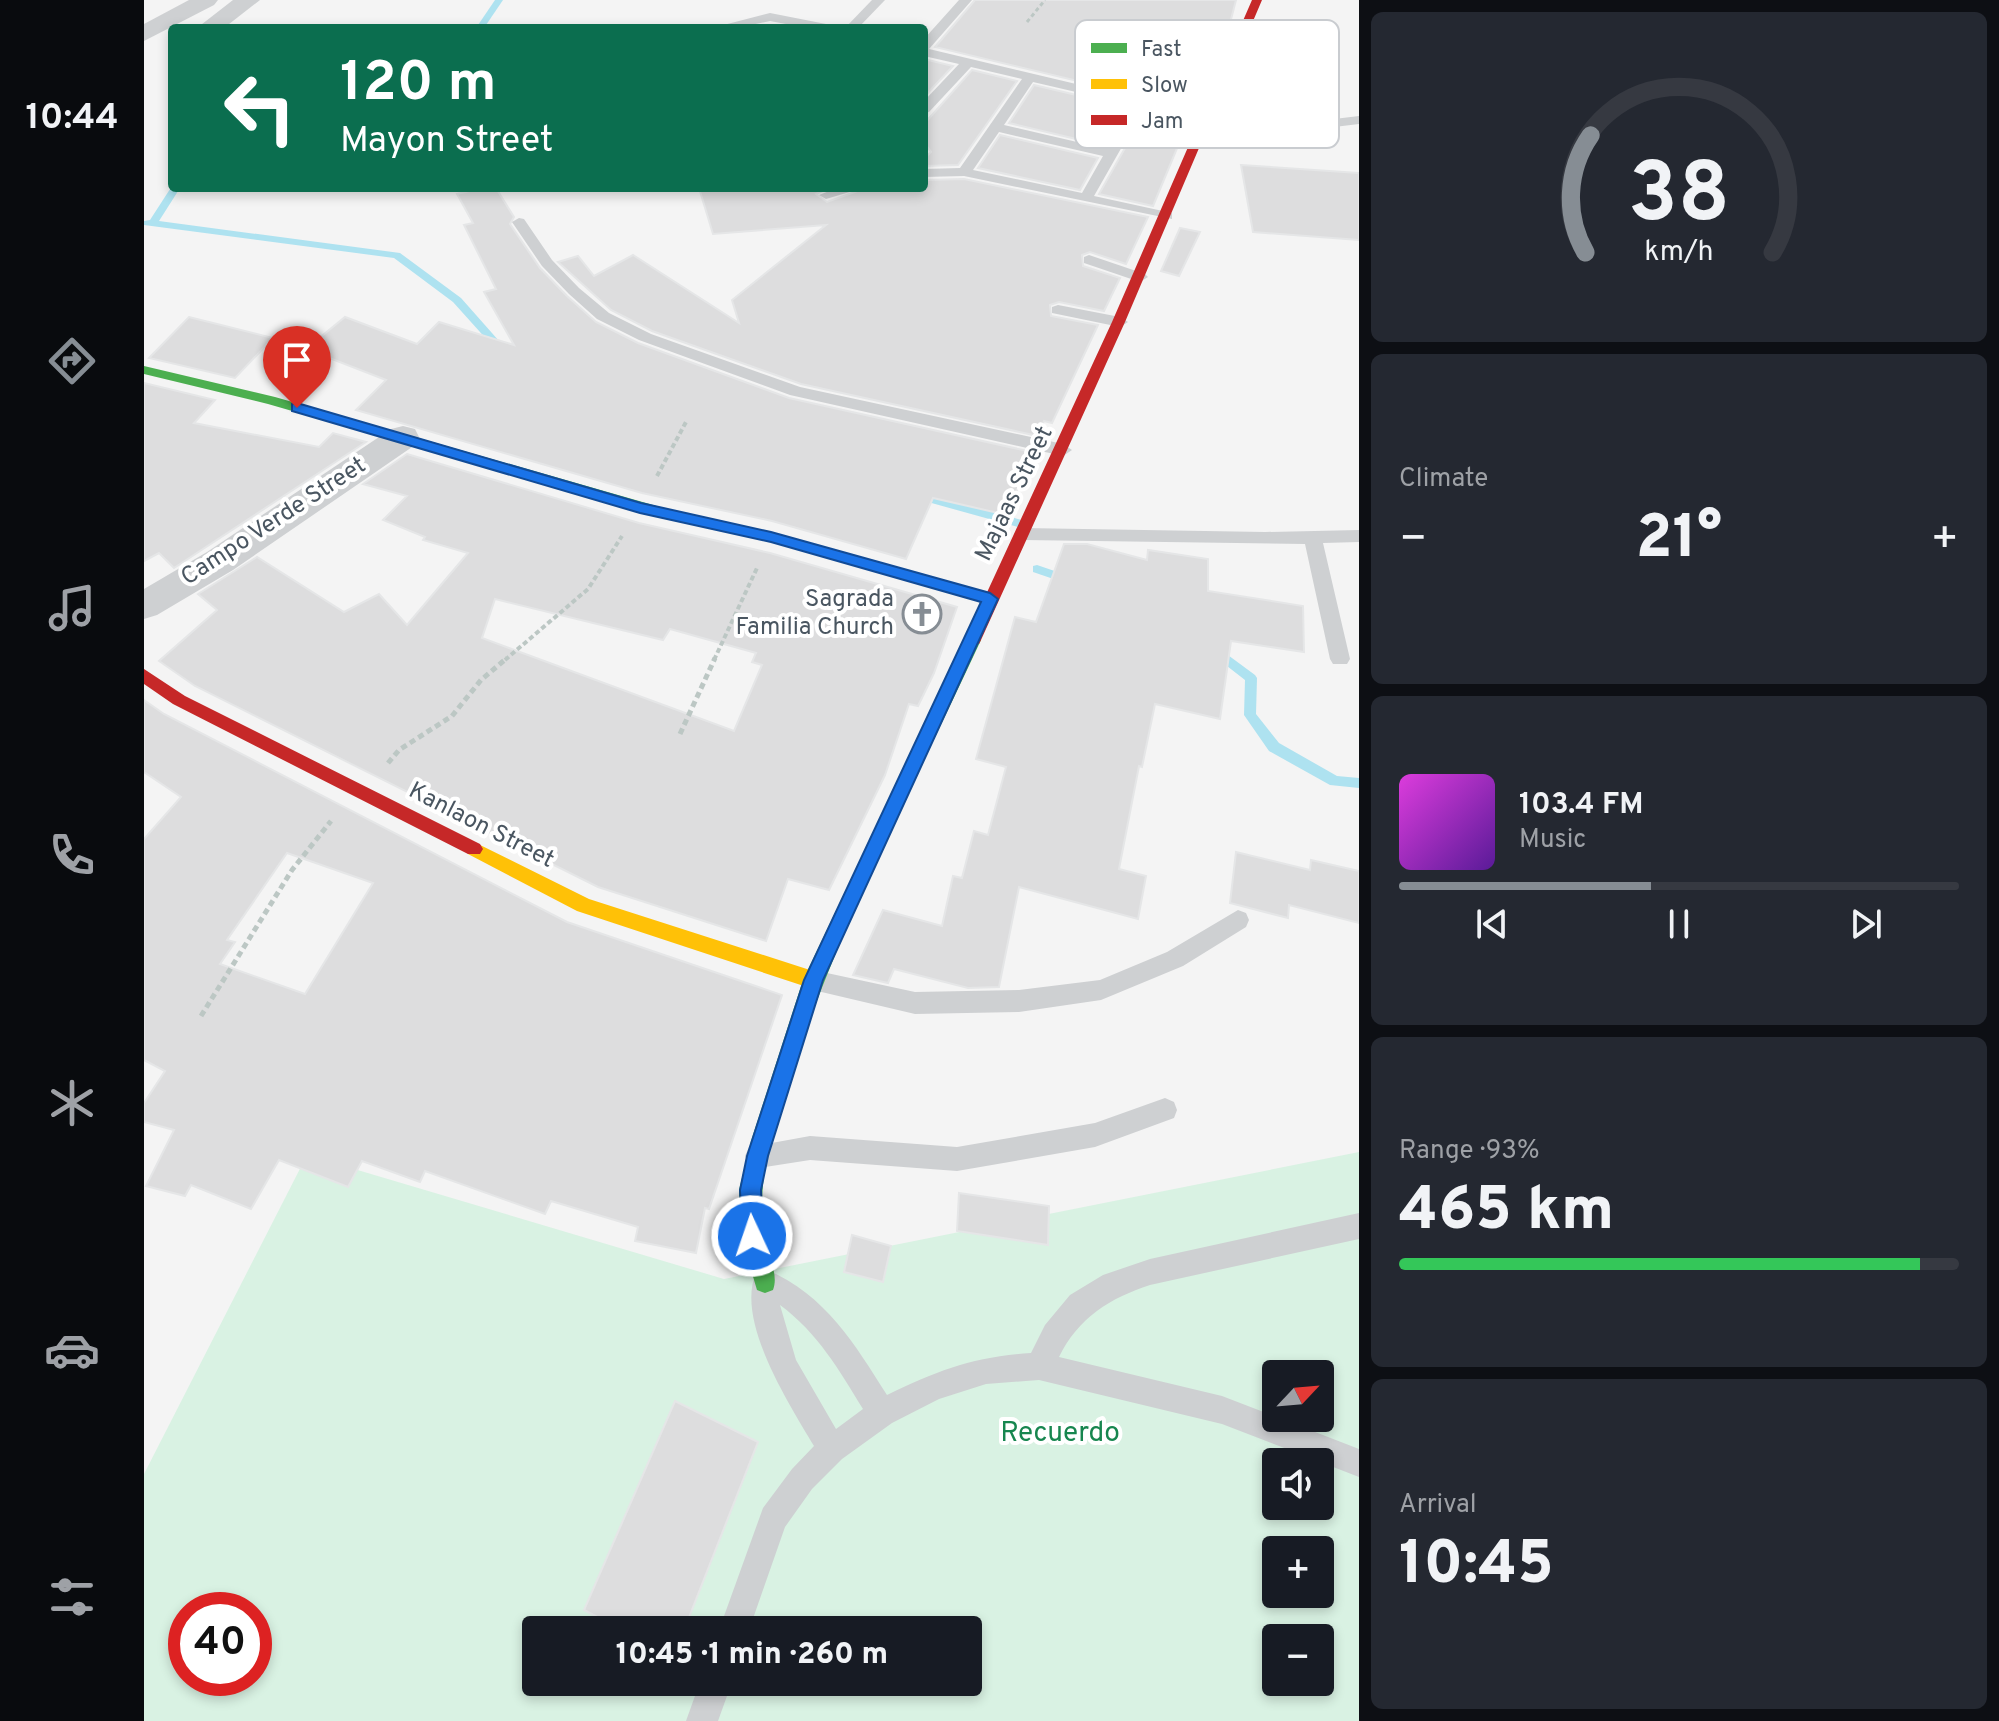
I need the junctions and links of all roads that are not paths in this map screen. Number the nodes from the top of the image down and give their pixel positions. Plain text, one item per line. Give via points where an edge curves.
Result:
1 (206, 0) edge
2 (248, 0) edge
3 (879, 0) edge
4 (966, 0) edge
5 (1257, 0) edge
6 (1249, 20) edge
7 (215, 24) edge
8 (737, 24) edge
9 (798, 24) edge
10 (855, 24) edge
11 (144, 34) edge
12 (928, 44) edge
13 (928, 50) edge
14 (968, 62) junction
15 (1030, 77) junction
16 (1075, 88) edge
17 (928, 105) edge
18 (1359, 120) edge
19 (1339, 122) edge
20 (996, 127) junction
21 (1075, 145) edge
22 (1086, 148) edge
23 (1115, 148) edge
24 (1195, 148) edge
25 (1112, 154) junction
26 (964, 172) junction
27 (928, 173) edge
28 (839, 192) edge
29 (826, 195) dead end
30 (1086, 198) junction
31 (1167, 216) junction
32 (519, 222) dead end
33 (1089, 260) dead end
34 (1140, 277) junction
35 (1058, 310) dead end
36 (1120, 322) junction
37 (144, 370) edge
38 (403, 437) junction
39 (1063, 450) junction
40 (1023, 534) junction
41 (1359, 536) edge
42 (1313, 538) junction
43 (990, 599) junction
44 (144, 606) edge
45 (1340, 659) dead end
46 (144, 675) edge
47 (1238, 920) dead end
48 (813, 980) junction
49 (1165, 1110) dead end
50 (758, 1156) junction
51 (1359, 1226) edge
52 (765, 1282) junction
53 (1039, 1366) junction
54 (882, 1413) junction
55 (832, 1449) junction
56 (1359, 1463) edge
57 (739, 1616) edge
58 (711, 1696) edge
59 (702, 1721) edge

1 - 11 street
2 - 7 street
3 - 10 lane
4 - 12 lane
5 - 6 street, Majaas Street
8 - 9 lane via 770,17
13 - 14 lane
14 - 15 lane
14 - 17 lane
15 - 16 lane
15 - 20 lane
18 - 19 lane
20 - 21 lane
20 - 26 lane
22 - 25 lane
23 - 25 lane
24 - 31 street, Majaas Street
25 - 30 lane
26 - 27 lane
26 - 30 lane
28 - 29 lane
30 - 31 lane
31 - 34 street, Majaas Street
32 - 39 lane via 574,291 603,316 645,337 796,391
33 - 34 lane
34 - 36 street, Majaas Street
35 - 36 lane
36 - 39 street, Majaas Street
37 - 38 street
38 - 43 street via 640,508 771,537
38 - 44 street, Campo Verde Street
39 - 40 street, Majaas Street
40 - 42 lane
40 - 43 street, Majaas Street
41 - 42 lane
42 - 45 lane
43 - 48 street, Majaas Street
46 - 48 street, Kanlaon Street via 179,700 584,905
47 - 48 lane via 1175,959 1101,990 1019,1001 915,1003
48 - 50 street, Majaas Street
49 - 50 lane via 1095,1135 957,1159 810,1148
50 - 52 street, Majaas Street via 750,1190 752,1236
51 - 53 lane via 1112,1284 1080,1305 1055,1335
52 - 54 lane via 818,1315
52 - 55 lane via 772,1342
53 - 54 lane via 986,1370 934,1387
53 - 56 lane via 1222,1410
54 - 55 lane
55 - 57 lane via 773,1518
58 - 59 lane

